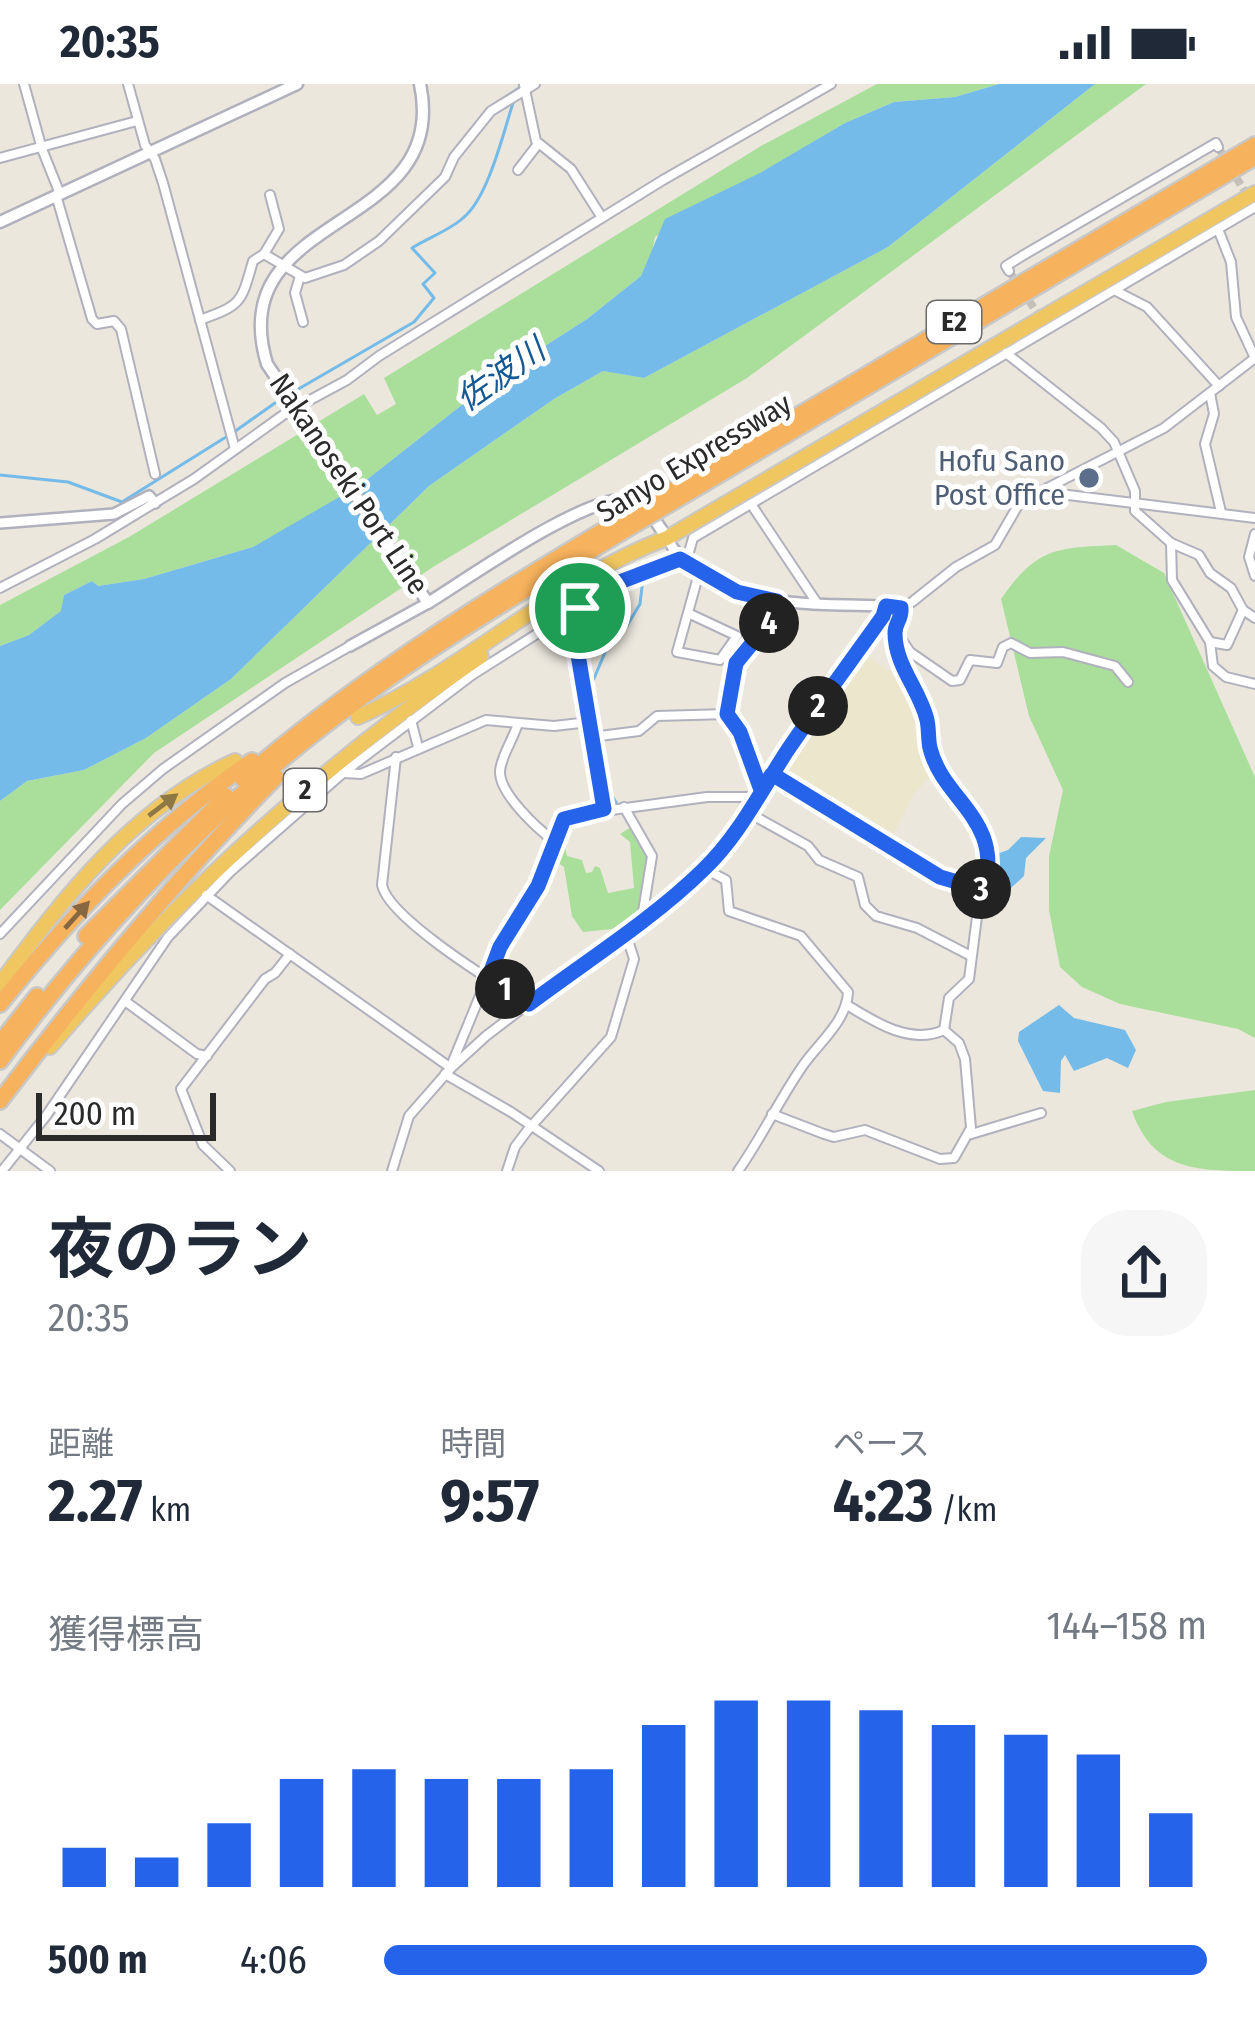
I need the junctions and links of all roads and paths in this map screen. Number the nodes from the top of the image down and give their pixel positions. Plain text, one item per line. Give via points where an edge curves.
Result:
1 (25, 84) edge
2 (128, 84) edge
3 (296, 84) edge
4 (420, 84) edge
5 (536, 84) edge
6 (831, 84) edge
7 (524, 86) edge
8 (137, 121) junction
9 (538, 144) junction
10 (1255, 145) edge
11 (1218, 147) dead end
12 (42, 148) junction
13 (150, 152) junction
14 (1255, 157) edge
15 (0, 158) edge
16 (518, 170) dead end
17 (270, 194) dead end
18 (58, 195) junction
19 (1254, 202) edge
20 (627, 204) junction
21 (599, 213) junction
22 (0, 222) edge
23 (1218, 229) junction
24 (579, 234) junction
25 (264, 254) junction
26 (284, 264) junction
27 (1009, 271) dead end
28 (299, 276) junction
29 (1115, 291) junction
30 (200, 320) junction
31 (303, 322) dead end
32 (1006, 353) junction
33 (1255, 358) edge
34 (1220, 386) junction
35 (1210, 394) junction
36 (299, 413) junction
37 (235, 449) junction
38 (1119, 452) junction
39 (155, 475) dead end
40 (1042, 491) junction
41 (155, 503) junction
42 (1133, 503) junction
43 (751, 504) junction
44 (656, 505) junction
45 (1221, 512) junction
46 (634, 518) junction
47 (1255, 518) edge
48 (0, 524) edge
49 (1255, 534) edge
50 (667, 538) junction
51 (1171, 543) junction
52 (682, 562) junction
53 (699, 573) junction
54 (1255, 576) edge
55 (0, 588) edge
56 (424, 598) junction
57 (777, 601) junction
58 (817, 603) junction
59 (886, 606) junction
60 (901, 608) junction
61 (1243, 610) junction
62 (571, 613) junction
63 (688, 613) junction
64 (1255, 618) edge
65 (897, 624) junction
66 (1210, 642) junction
67 (350, 646) joint
68 (386, 680) junction
69 (1127, 682) dead end
70 (1255, 684) edge
71 (331, 708) junction
72 (727, 714) junction
73 (358, 717) dead end
74 (411, 720) junction
75 (590, 722) junction
76 (518, 723) junction
77 (592, 737) junction
78 (418, 747) junction
79 (396, 757) junction
80 (235, 761) dead end
81 (343, 773) junction
82 (772, 774) junction
83 (759, 794) junction
84 (624, 808) junction
85 (604, 809) junction
86 (749, 812) junction
87 (555, 842) junction
88 (705, 869) junction
89 (984, 890) junction
90 (206, 895) junction
91 (120, 908) junction
92 (641, 919) junction
93 (625, 931) junction
94 (0, 934) edge
95 (290, 954) junction
96 (971, 956) junction
97 (488, 979) junction
98 (55, 982) junction
99 (0, 984) edge
100 (125, 1001) junction
101 (0, 1004) edge
102 (529, 1004) junction
103 (848, 1005) junction
104 (944, 1030) junction
105 (0, 1043) edge
106 (207, 1056) junction
107 (0, 1061) edge
108 (448, 1071) junction
109 (0, 1105) edge
110 (1041, 1113) dead end
111 (772, 1114) junction
112 (532, 1126) junction
113 (0, 1134) edge
114 (968, 1136) junction
115 (21, 1148) junction
116 (2, 1171) edge
117 (50, 1171) edge
118 (230, 1171) edge
119 (392, 1171) edge
120 (507, 1171) edge
121 (599, 1171) edge
122 (738, 1171) edge

1 - 12 street
2 - 8 street
3 - 13 main road
4 - 26 main road via 422,133 408,166
5 - 7 street
6 - 20 street
7 - 9 street
7 - 28 street via 491,111 445,178 380,241 344,265
8 - 12 street
8 - 13 street
9 - 16 street
9 - 21 street via 571,169
10 - 44 highway, Sanyo Expressway / E2
11 - 27 street via 1022,256
12 - 15 street
12 - 18 street
13 - 18 main road
13 - 30 street
14 - 44 highway, Sanyo Expressway / E2
17 - 25 street via 279,229
18 - 22 main road
18 - 39 street via 92,319 121,329
19 - 23 street
19 - 50 highway, 2
20 - 21 street
20 - 24 street
21 - 24 street
23 - 29 street
23 - 33 street via 1231,262 1236,316
24 - 36 street
25 - 26 street
25 - 30 street via 253,261 240,302
26 - 28 street
26 - 36 main road, Nakanoseki Port Line via 264,294 260,331 267,364
28 - 31 street
29 - 32 street
29 - 34 street via 1147,307
30 - 37 street
32 - 38 street via 1101,428
32 - 43 street
33 - 34 street
34 - 35 street
35 - 38 street
35 - 45 street via 1205,445
36 - 37 street
36 - 56 main road, Nakanoseki Port Line
37 - 41 street
38 - 40 street
38 - 42 street
40 - 42 street
40 - 60 street via 1015,506 995,545
41 - 48 street via 148,496 114,514
41 - 55 street
42 - 45 street
42 - 51 street
43 - 52 street via 693,538
43 - 58 street
44 - 46 highway, Sanyo Expressway / E2, bridge
45 - 47 street
46 - 68 highway, Sanyo Expressway / E2
46 - 71 highway, Sanyo Expressway / E2 via 460,618
49 - 54 street
50 - 52 street
50 - 56 main road, Nakanoseki Port Line via 636,502 608,503
50 - 73 highway, 2
50 - 109 highway, 2 via 456,673 293,799 136,950
51 - 61 street via 1199,555
51 - 66 street via 1172,580
52 - 53 street
52 - 62 street via 617,583
53 - 57 street
53 - 63 street
56 - 67 street
57 - 58 street
57 - 72 street via 736,663
58 - 59 street
59 - 60 street
59 - 82 street
60 - 65 street
61 - 64 street
61 - 66 street via 1232,640
62 - 74 street
62 - 75 street
63 - 63 street via 737,636 720,660 677,652
65 - 69 street via 905,647 952,681 970,660 997,663 1011,643 1115,666
65 - 89 street via 902,667 927,717 931,752 978,823 990,870
66 - 70 street via 1217,672
67 - 94 street via 142,786
68 - 91 highway, Sanyo Expressway / E2 via 249,788
68 - 109 highway via 214,840 80,995
71 - 91 highway, Sanyo Expressway / E2 via 245,778
101 -> 71 highway via 158,832
72 - 77 street via 657,716 639,730
72 - 83 street
74 - 78 street
74 - 81 street
75 - 76 street
75 - 77 street
76 - 78 street via 486,721
76 - 87 street via 501,780 529,822
77 - 85 street
78 - 79 street
79 - 81 street via 361,774
79 - 97 street via 384,898
99 -> 80 highway via 127,834
81 - 90 street
82 - 83 street
82 - 89 street via 940,877
83 - 84 street
83 - 86 street
84 - 85 street
84 - 92 street via 652,856
85 - 87 street via 567,816
86 - 88 street
86 - 96 street via 858,877 876,916
87 - 97 street
88 - 92 street
88 - 103 street via 726,880 729,911 801,935 845,984
89 - 96 street
90 - 95 street
90 - 100 street
91 - 98 highway, Sanyo Expressway / E2
92 - 93 street
93 - 102 street
93 - 112 street via 634,959 611,1037
95 - 106 street
95 - 108 street
96 - 104 street via 969,979 949,998
97 - 102 street
97 - 108 street
98 - 105 highway, Sanyo Expressway / E2
98 - 107 highway, Sanyo Expressway / E2
100 - 106 street
100 - 115 street
102 - 108 street
103 - 104 street via 909,1036
103 - 111 street
104 - 114 street via 965,1059
106 - 118 street via 181,1094 203,1145
108 - 112 street
108 - 119 street via 409,1116
110 - 114 street
111 - 114 street via 834,1137 866,1130 940,1159 954,1158
111 - 122 street
112 - 120 street
112 - 121 street
113 - 115 street
115 - 116 street
115 - 117 street

